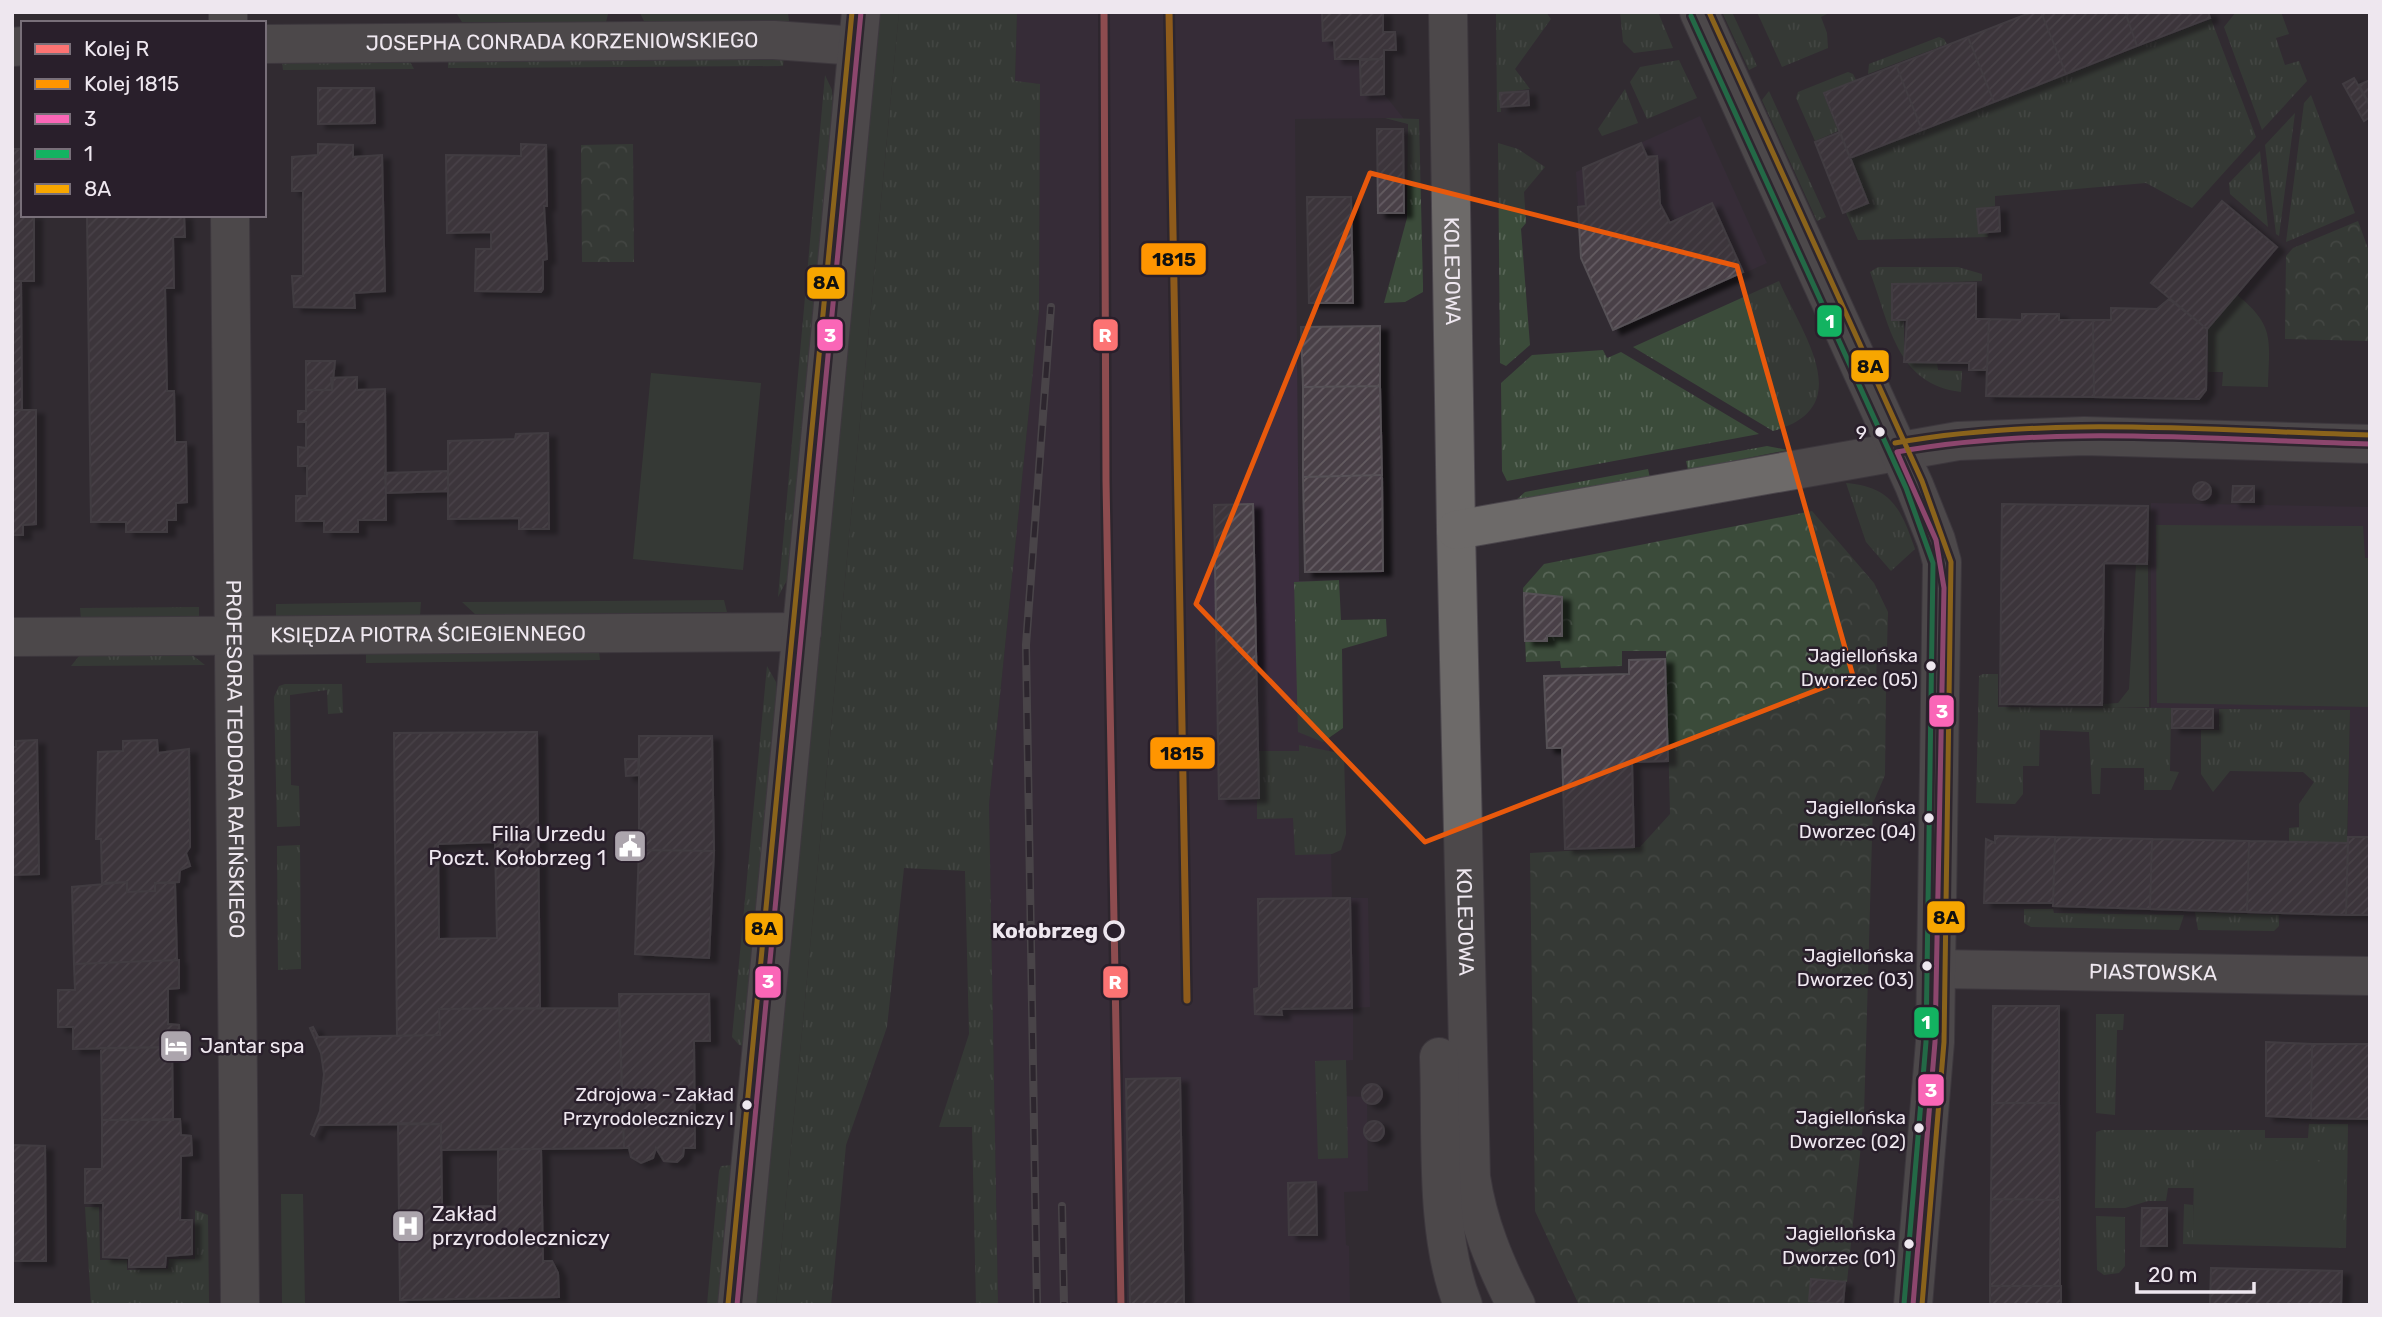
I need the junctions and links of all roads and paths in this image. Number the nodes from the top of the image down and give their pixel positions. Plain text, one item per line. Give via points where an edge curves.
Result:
1 (1448, 12) edge
2 (1699, 12) edge
3 (859, 29) edge
4 (266, 44) edge
5 (230, 217) edge
6 (2370, 444) edge
7 (1898, 452) junction
8 (1456, 530) junction
9 (802, 632) junction
10 (235, 636) junction
11 (12, 638) edge
12 (1936, 970) junction
13 (2370, 976) edge
14 (1453, 1059) junction
15 (240, 1305) edge
16 (737, 1305) edge
17 (1464, 1305) edge
18 (1516, 1305) edge
19 (1913, 1305) edge

1 - 8 street, KOLEJOWA
2 - 7 street
3 - 4 street, JOSEPHA CONRADA KORZENIOWSKIEGO via 774,40
3 - 9 street
5 - 10 street, PROFESORA TEODORA RAFIŃSKIEGO
6 - 7 street via 2084,436 1958,441
7 - 8 street
7 - 12 street via 1932,527 1942,562
8 - 14 street, KOLEJOWA
9 - 10 street, KSIĘDZA PIOTRA ŚCIEGIENNEGO
9 - 16 street
10 - 11 street, KSIĘDZA PIOTRA ŚCIEGIENNEGO
10 - 15 street, PROFESORA TEODORA RAFIŃSKIEGO
12 - 13 street, PIASTOWSKA
12 - 19 street via 1935,1042
14 - 17 street, KOLEJOWA via 1444,1212 1451,1262
14 - 18 street, KOLEJOWA via 1475,1208

